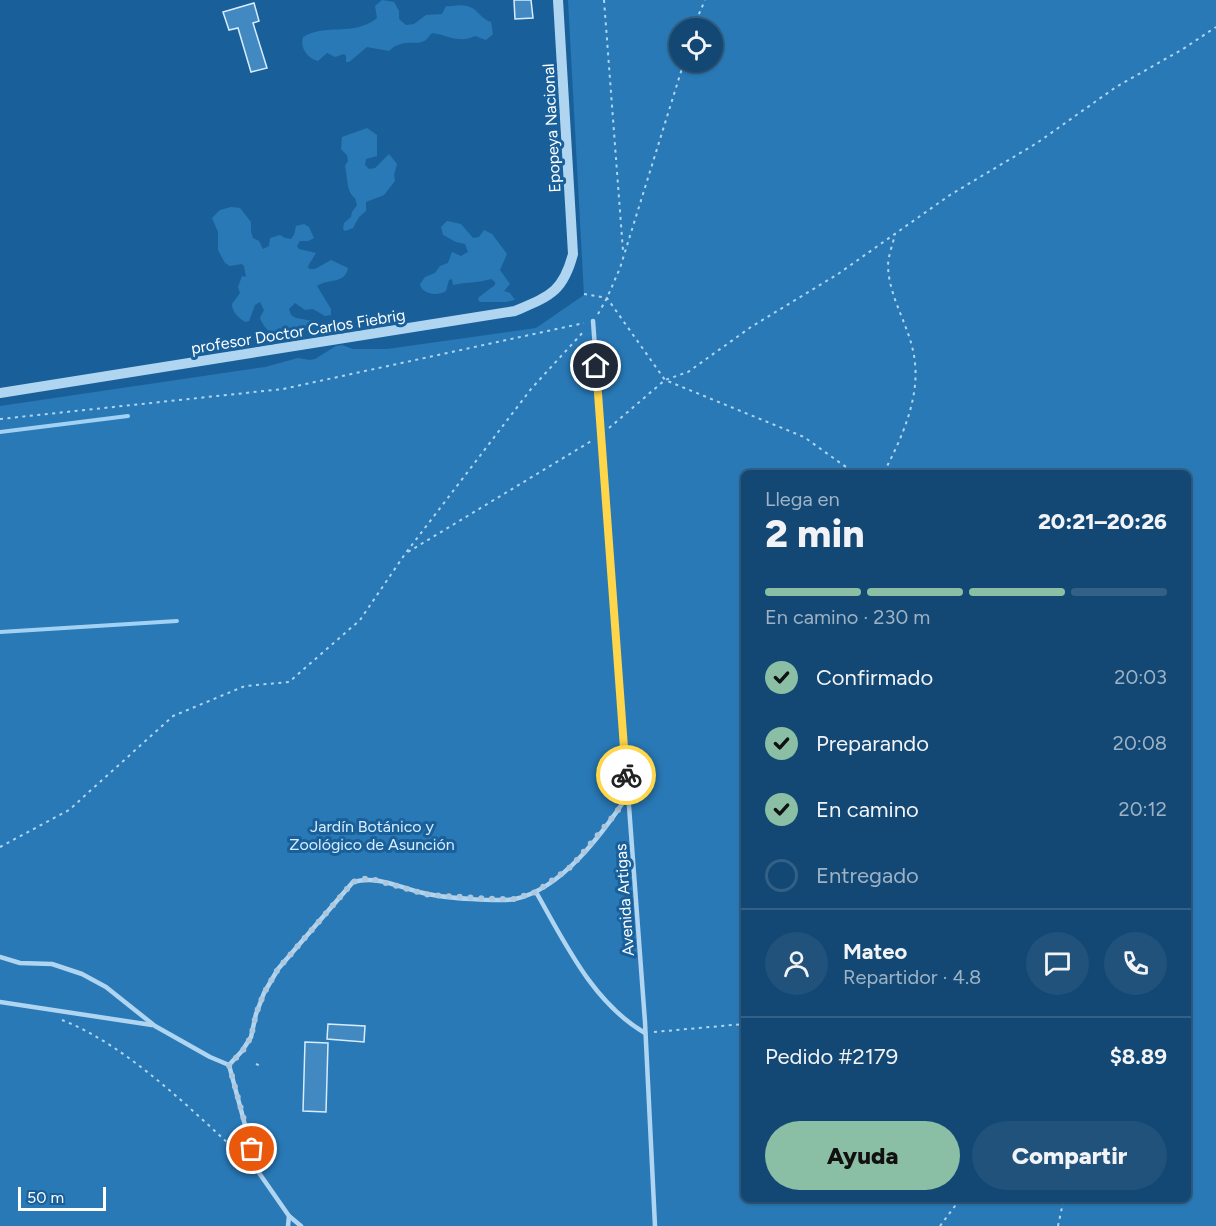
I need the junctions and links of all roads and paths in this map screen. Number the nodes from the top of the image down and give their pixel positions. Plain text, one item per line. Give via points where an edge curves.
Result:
1 (558, 0) edge
2 (604, 0) edge
3 (705, 0) edge
4 (697, 18) edge
5 (1216, 27) edge
6 (681, 72) edge
7 (895, 234) junction
8 (573, 254) joint
9 (624, 255) junction
10 (584, 294) dead end
11 (608, 298) junction
12 (593, 321) junction
13 (665, 380) junction
14 (0, 393) edge
15 (0, 419) edge
16 (602, 435) junction
17 (850, 470) edge
18 (885, 470) edge
19 (405, 554) junction
20 (628, 795) junction
21 (0, 846) edge
22 (536, 892) junction
23 (0, 957) edge
24 (0, 1002) edge
25 (47, 1010) junction
26 (741, 1024) edge
27 (155, 1026) junction
28 (645, 1033) junction
29 (256, 1064) dead end
30 (229, 1065) junction
31 (261, 1066) dead end
32 (257, 1170) junction
33 (958, 1202) edge
34 (1063, 1202) edge
35 (289, 1216) junction
36 (288, 1226) edge
37 (301, 1226) edge
38 (655, 1226) edge
39 (940, 1226) edge
40 (1058, 1226) edge

1 - 8 street, Epopeya Nacional
2 - 9 path
3 - 4 path
5 - 7 path via 1116,87
6 - 9 path
7 - 13 path via 688,372
7 - 18 path via 888,265 894,296 909,332 916,386
8 - 14 street, profesor Doctor Carlos Fiebrig via 567,275 555,291 515,311
9 - 11 path
10 - 11 path
11 - 12 path
11 - 13 path
12 - 15 path via 283,389
12 - 16 lane, Avenida Artigas
12 - 19 path via 531,389
13 - 16 path
13 - 17 path via 804,437
16 - 19 path
16 - 20 lane, Avenida Artigas
19 - 21 path via 360,620 289,682 245,686 173,716 69,810
20 - 22 lane via 572,866
20 - 28 lane, Avenida Artigas
22 - 28 lane via 573,958 600,994 629,1024
22 - 30 lane via 514,899 495,899 429,895 368,878 353,882 278,969 260,1004 251,1037
23 - 27 lane via 20,963 52,964 82,974 106,987
24 - 25 lane
25 - 27 lane
25 - 32 path via 136,1063
26 - 28 path
27 - 30 lane
28 - 38 lane, Avenida Artigas
29 - 31 path
30 - 32 lane
32 - 35 lane
33 - 39 path
34 - 40 path
35 - 36 lane
35 - 37 lane

